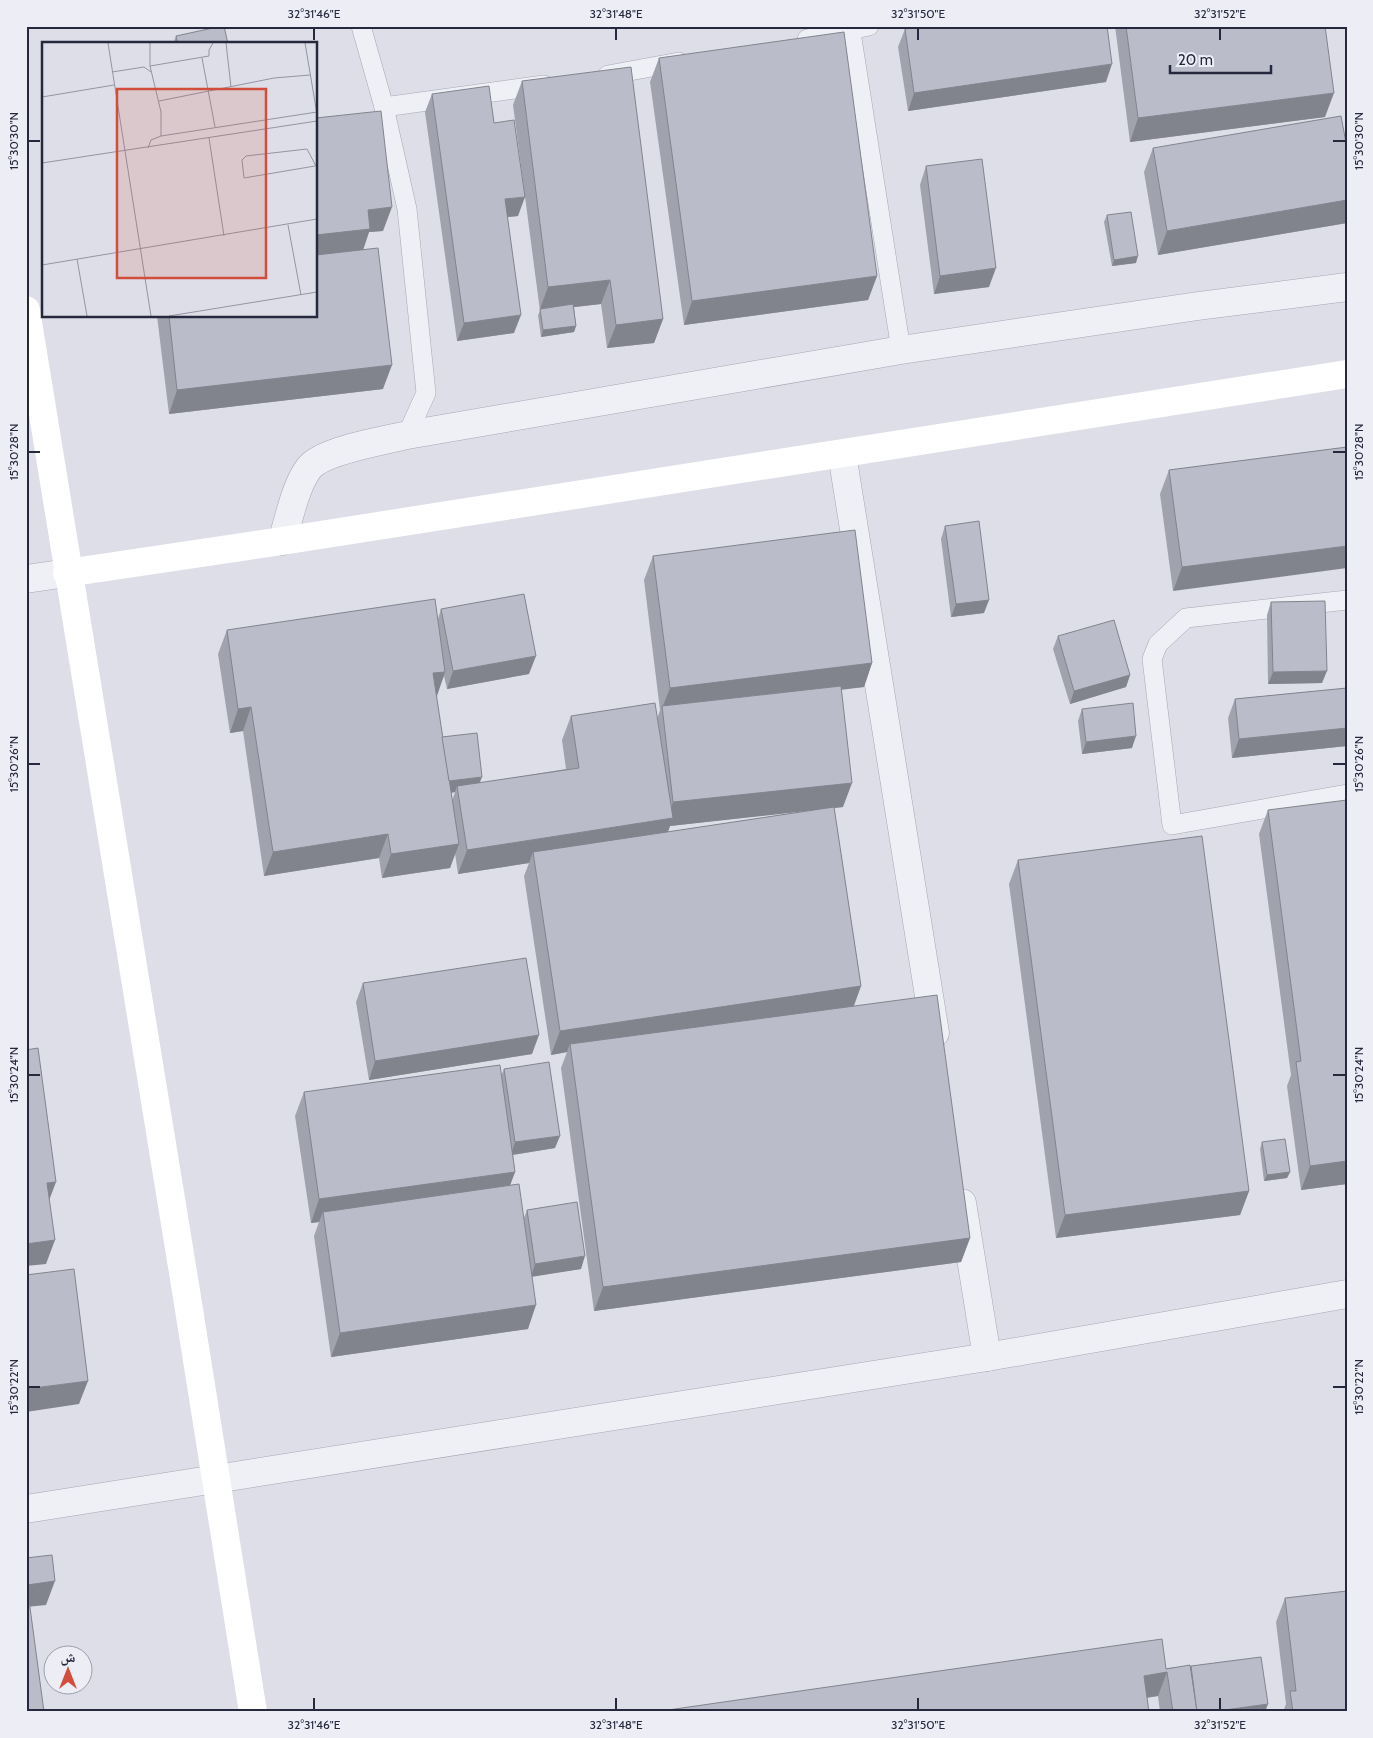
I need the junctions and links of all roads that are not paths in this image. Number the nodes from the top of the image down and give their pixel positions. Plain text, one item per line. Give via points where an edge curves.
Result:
1 (361, 26) edge
2 (856, 28) edge
3 (792, 41) edge
4 (694, 60) edge
5 (596, 78) edge
6 (557, 83) edge
7 (384, 107) junction
8 (1347, 288) edge
9 (26, 310) edge
10 (901, 350) junction
11 (1347, 374) edge
12 (407, 435) junction
13 (842, 454) junction
14 (282, 541) junction
15 (67, 573) junction
16 (26, 579) edge
17 (1347, 600) edge
18 (1347, 794) edge
19 (938, 1053) edge
20 (959, 1180) edge
21 (1347, 1294) edge
22 (987, 1357) junction
23 (217, 1480) junction
24 (26, 1509) edge
25 (253, 1712) edge

1 - 7 lane
2 - 3 lane
2 - 10 lane
4 - 5 lane
6 - 7 lane
7 - 12 lane via 407,209 426,393
8 - 10 street via 1198,306
9 - 15 street
10 - 12 street
11 - 13 street
12 - 14 street via 327,455 309,468
13 - 14 street
13 - 19 street
14 - 15 street
15 - 16 street
15 - 23 street
17 - 18 lane via 1186,618 1158,644 1152,659 1172,825
20 - 22 street
21 - 22 street
22 - 23 street
23 - 24 street
23 - 25 street

